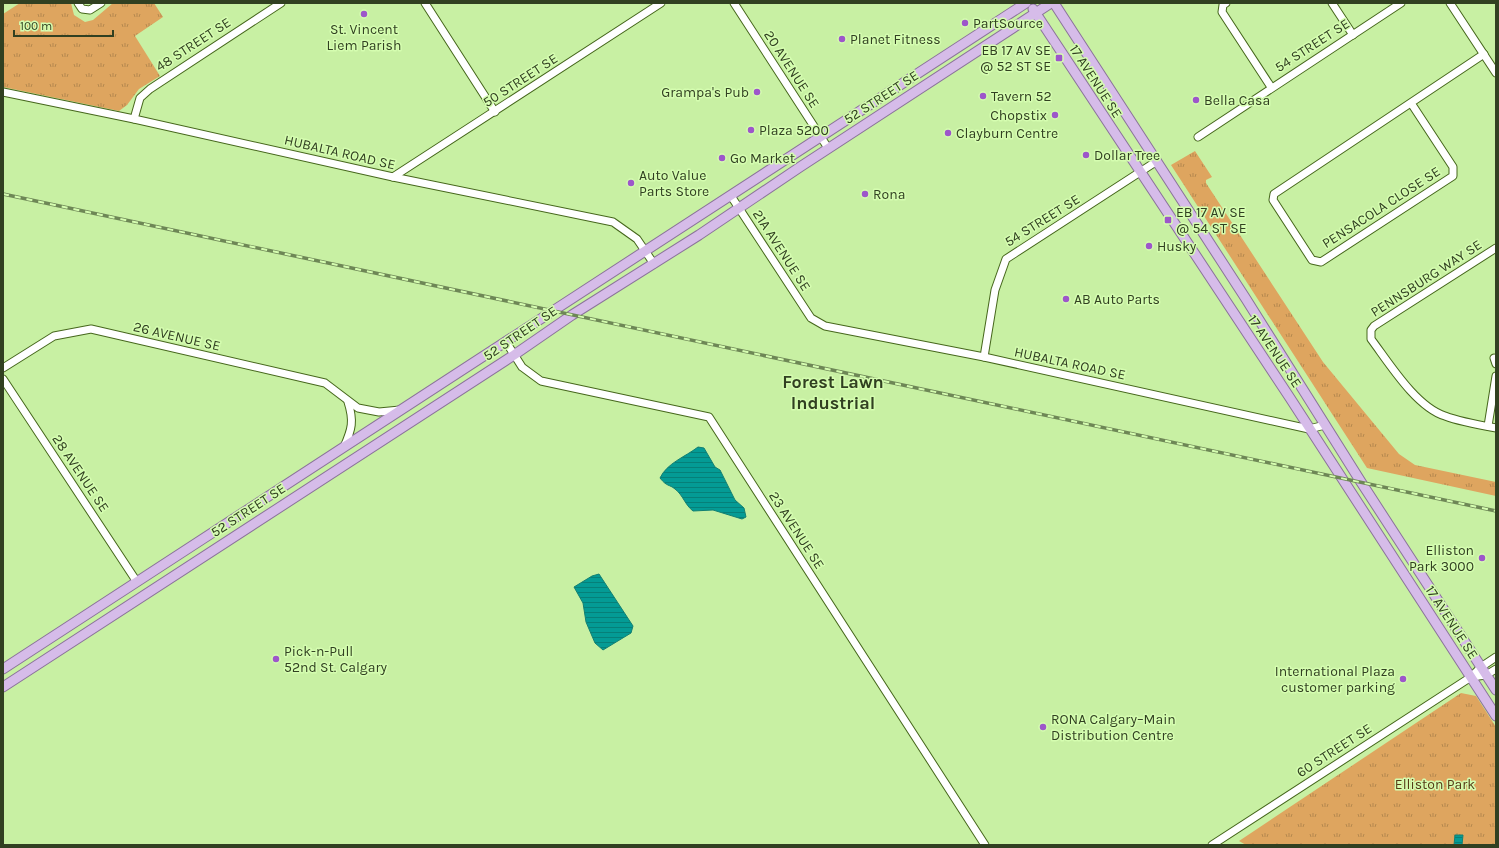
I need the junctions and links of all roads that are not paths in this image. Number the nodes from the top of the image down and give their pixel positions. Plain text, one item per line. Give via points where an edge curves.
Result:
1 (78, 3) edge
2 (101, 3) edge
3 (281, 3) edge
4 (425, 3) edge
5 (661, 3) edge
6 (734, 3) edge
7 (1028, 3) edge
8 (1053, 3) edge
9 (1226, 3) edge
10 (1332, 3) edge
11 (1401, 3) edge
12 (1450, 3) edge
13 (1035, 13) junction
14 (1353, 34) junction
15 (1484, 54) junction
16 (1496, 73) edge
17 (1271, 87) junction
18 (3, 92) edge
19 (1411, 103) junction
20 (495, 112) junction
21 (134, 119) junction
22 (821, 137) junction
23 (1198, 137) dead end
24 (828, 148) junction
25 (1157, 161) junction
26 (1141, 172) junction
27 (393, 177) junction
28 (731, 196) junction
29 (740, 208) junction
30 (1496, 248) edge
31 (646, 251) junction
32 (654, 264) junction
33 (811, 318) joint
34 (506, 342) junction
35 (514, 354) junction
36 (984, 357) junction
37 (3, 368) edge
38 (1496, 376) edge
39 (3, 379) edge
40 (348, 402) junction
41 (402, 410) junction
42 (1325, 425) junction
43 (1488, 426) junction
44 (1496, 428) edge
45 (1309, 429) junction
46 (343, 448) junction
47 (137, 582) junction
48 (1496, 658) edge
49 (1481, 667) junction
50 (3, 669) edge
51 (1496, 669) edge
52 (1486, 675) junction
53 (1471, 677) junction
54 (3, 687) edge
55 (1496, 690) edge
56 (1496, 716) edge
57 (985, 845) edge
58 (1212, 845) edge

1 - 2 street via 82,9 90,10
3 - 21 street, 48 STREET SE via 150,89 140,98
4 - 20 street
5 - 20 street, 50 STREET SE
6 - 22 street, 20 AVENUE SE
7 - 13 main road, 17 AVENUE SE
7 - 22 main road, 52 STREET SE
8 - 13 main road, 52 STREET SE
8 - 25 main road, 17 AVENUE SE
9 - 17 street via 1222,12
10 - 14 street
11 - 14 street, 54 STREET SE
12 - 15 street
13 - 24 main road, 52 STREET SE
13 - 26 main road, 17 AVENUE SE
14 - 17 street, 54 STREET SE
15 - 16 street
15 - 19 street, PENSACOLA CLOSE SE
17 - 23 street, 54 STREET SE
18 - 21 street, HUBALTA ROAD SE
19 - 19 street, PENSACOLA CLOSE SE via 1274,194 1273,200 1312,260 1321,262 1452,176 1453,167
20 - 27 street, 50 STREET SE
21 - 27 street, HUBALTA ROAD SE
22 - 24 street, 20 AVENUE SE
22 - 28 main road, 52 STREET SE
24 - 29 main road, 52 STREET SE
25 - 26 street, 54 STREET SE
25 - 42 main road, 17 AVENUE SE
26 - 36 street, 54 STREET SE via 1006,259 995,290
26 - 45 main road, 17 AVENUE SE
27 - 31 street, HUBALTA ROAD SE via 613,222 637,239
28 - 29 street, 21A AVENUE SE
28 - 31 main road, 52 STREET SE
29 - 32 main road, 52 STREET SE
29 - 33 street, 21A AVENUE SE
30 - 43 street, PENNSBURG WAY SE via 1374,326 1371,339 1411,391 1427,406 1444,416
31 - 32 street, HUBALTA ROAD SE
31 - 34 main road, 52 STREET SE
32 - 35 main road, 52 STREET SE
33 - 36 street, HUBALTA ROAD SE via 825,326
34 - 35 street, 23 AVENUE SE
34 - 41 main road, 52 STREET SE
35 - 54 main road, 52 STREET SE
35 - 57 street, 23 AVENUE SE via 522,367 541,381 709,417
36 - 45 street, HUBALTA ROAD SE
37 - 40 street, 26 AVENUE SE via 54,336 91,329 325,383
38 - 43 street
39 - 47 street, 28 AVENUE SE
40 - 41 street, 26 AVENUE SE via 358,408 379,412
40 - 46 street via 353,419
41 - 46 main road, 52 STREET SE
42 - 45 street, HUBALTA ROAD SE
42 - 49 main road, 17 AVENUE SE
43 - 44 street, PENNSBURG WAY SE
45 - 53 main road, 17 AVENUE SE
46 - 47 main road, 52 STREET SE
47 - 50 main road, 52 STREET SE
48 - 49 street, 60 STREET SE
49 - 52 main road, 17 AVENUE SE
49 - 53 street, 60 STREET SE
51 - 52 street, 60 STREET SE
52 - 53 street, 60 STREET SE
52 - 55 main road, 17 AVENUE SE
53 - 56 main road, 17 AVENUE SE
53 - 58 street, 60 STREET SE

